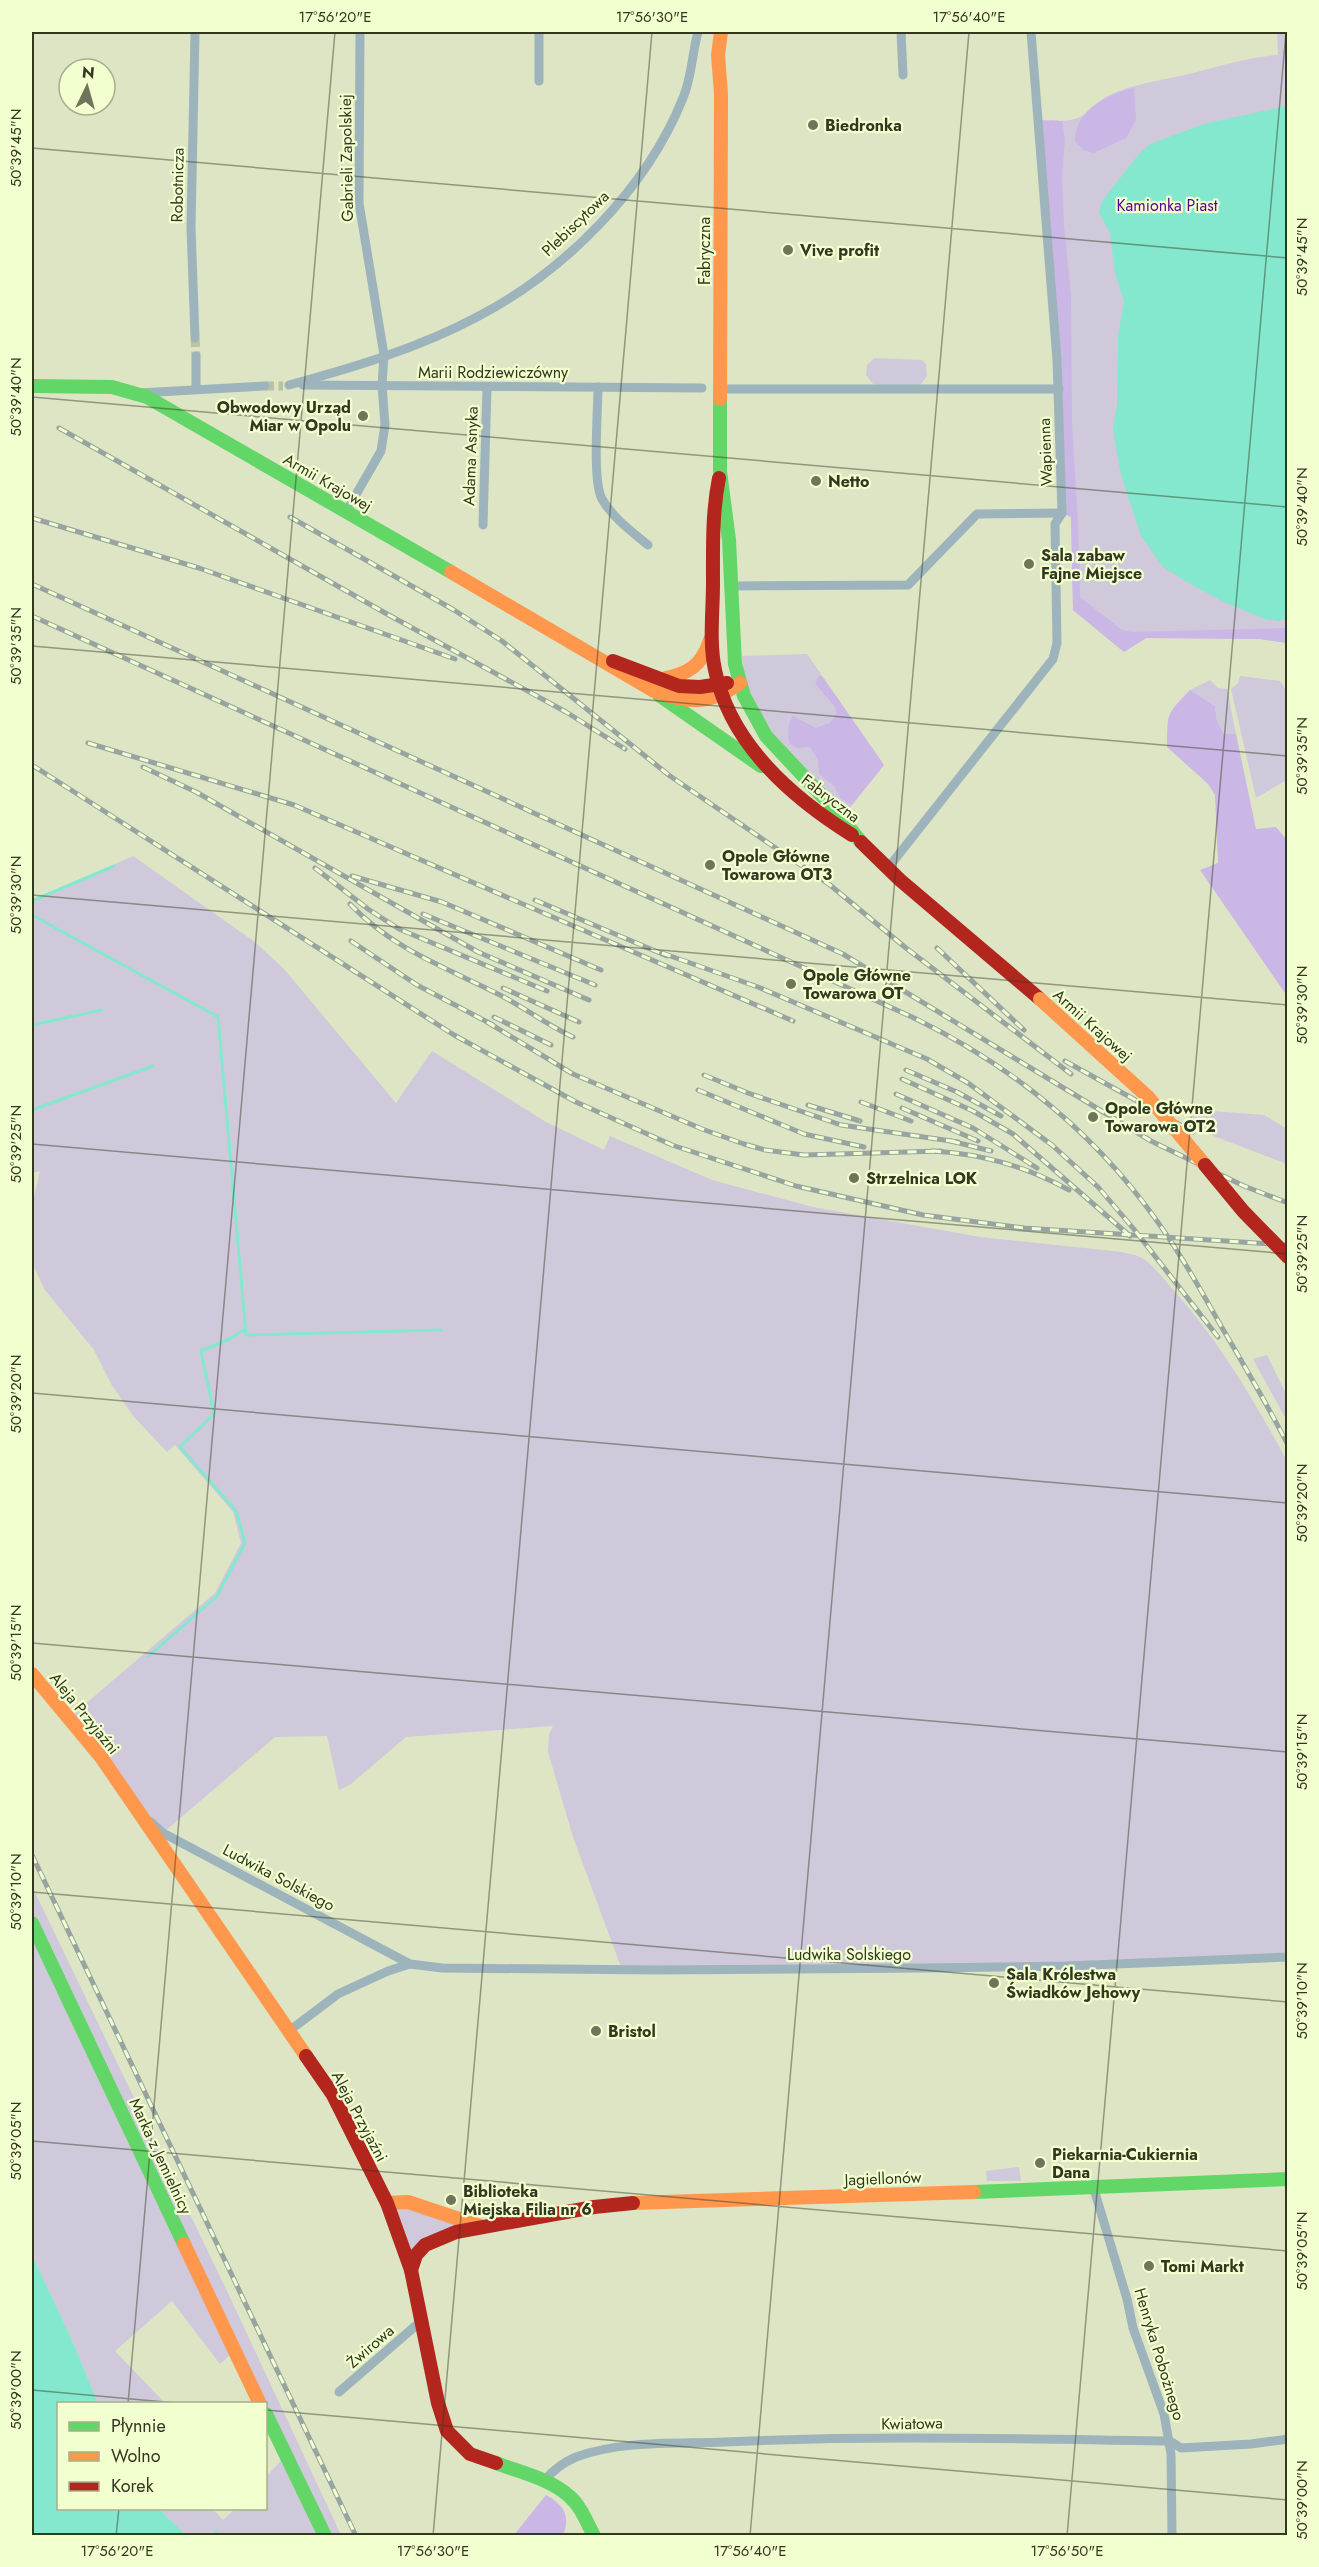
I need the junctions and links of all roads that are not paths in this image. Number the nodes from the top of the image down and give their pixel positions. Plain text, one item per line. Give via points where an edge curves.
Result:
1 (195, 32) edge
2 (360, 32) edge
3 (539, 32) edge
4 (698, 32) edge
5 (721, 32) edge
6 (901, 32) edge
7 (1031, 32) edge
8 (903, 75) dead end
9 (539, 81) dead end
10 (195, 338) tunnel mouth
11 (384, 355) junction
12 (196, 356) tunnel mouth
13 (382, 385) junction
14 (32, 386) edge
15 (265, 386) tunnel mouth
16 (286, 386) joint
17 (487, 387) junction
18 (598, 387) junction
19 (196, 388) junction
20 (702, 388) dead end
21 (720, 389) junction
22 (1059, 389) junction
23 (139, 393) junction
24 (720, 471) junction
25 (346, 512) junction
26 (1062, 513) junction
27 (483, 525) dead end
28 (648, 545) dead end
29 (732, 586) junction
30 (712, 632) junction
31 (594, 654) junction
32 (661, 679) junction
33 (740, 683) junction
34 (720, 689) junction
35 (657, 694) junction
36 (771, 771) junction
37 (856, 837) junction
38 (888, 868) junction
39 (1287, 1257) edge
40 (32, 1674) edge
41 (138, 1810) junction
42 (32, 1923) edge
43 (1287, 1957) edge
44 (410, 1964) junction
45 (289, 2031) junction
46 (1287, 2179) edge
47 (1093, 2186) junction
48 (387, 2203) junction
49 (480, 2226) junction
50 (411, 2270) junction
51 (420, 2322) junction
52 (339, 2392) dead end
53 (260, 2402) edge
54 (267, 2416) edge
55 (1287, 2439) edge
56 (1170, 2441) junction
57 (544, 2481) junction
58 (325, 2535) edge
59 (594, 2535) edge
60 (1172, 2535) edge

1 - 10 street, Robotnicza via 191,227
2 - 11 street, Gabrieli Zapolskiej via 359,203
3 - 9 street
4 - 11 street, Plebiscytowa via 679,108 648,163 591,234 499,305 440,334
5 - 21 street, Fabryczna
6 - 8 street
7 - 22 street, Wapienna
11 - 13 street
11 - 16 street, Plebiscytowa
12 - 19 street
13 - 16 street, Marii Rodziewiczówny
13 - 17 street, Marii Rodziewiczówny
13 - 25 street via 385,425 381,451
14 - 23 street, Armii Krajowej via 99,386
15 - 19 street
17 - 18 street, Marii Rodziewiczówny
17 - 27 street, Adama Asnyka
18 - 20 street, Marii Rodziewiczówny
18 - 28 street via 601,497 619,521
19 - 23 street
21 - 22 street
21 - 24 street, Fabryczna
22 - 26 street, Wapienna
23 - 25 street, Armii Krajowej
24 - 29 street, Fabryczna
24 - 30 street, Fabryczna via 714,502
25 - 31 street, Armii Krajowej
26 - 29 street via 977,514 908,585
26 - 38 street, Wapienna via 1055,524 1058,643 1053,659
29 - 33 street, Fabryczna
30 - 32 street via 698,666 686,674
30 - 34 street, Fabryczna
31 - 32 street, Armii Krajowej
31 - 35 street, Armii Krajowej
32 - 34 street, Armii Krajowej via 679,686
33 - 34 street, Armii Krajowej
33 - 37 street, Fabryczna via 750,711 766,736
34 - 35 street, Armii Krajowej via 695,700
34 - 36 street, Fabryczna via 740,734
35 - 36 street
36 - 37 street, Fabryczna via 831,823
37 - 38 street, Armii Krajowej
38 - 39 street, Armii Krajowej, bridge via 1148,1097 1243,1211
40 - 41 street, Aleja Przyjaźni via 101,1757
41 - 44 street, Ludwika Solskiego via 163,1833
41 - 45 street, Aleja Przyjaźni
42 - 53 street, Marka z Jemielnicy
43 - 44 street, Ludwika Solskiego via 1055,1966 723,1970 442,1968
44 - 45 street, Ludwika Solskiego via 338,1994
45 - 48 street, Aleja Przyjaźni via 333,2095
46 - 47 street, Jagiellonów
47 - 49 street, Jagiellonów via 656,2201
47 - 56 street, Henryka Pobożnego
48 - 49 street, Jagiellonów via 408,2202
48 - 50 street, Aleja Przyjaźni
49 - 50 street, Jagiellonów via 432,2241 416,2255
50 - 51 street, Aleja Przyjaźni
51 - 52 street, Żwirowa
51 - 57 street, Aleja Przyjaźni via 441,2413 451,2437 478,2458
54 - 58 street
55 - 56 street, Kwiatowa via 1181,2448
56 - 57 street, Kwiatowa via 950,2437 634,2446 577,2457 556,2466
56 - 60 street, Henryka Pobożnego
57 - 59 street, Aleja Przyjaźni via 569,2495

